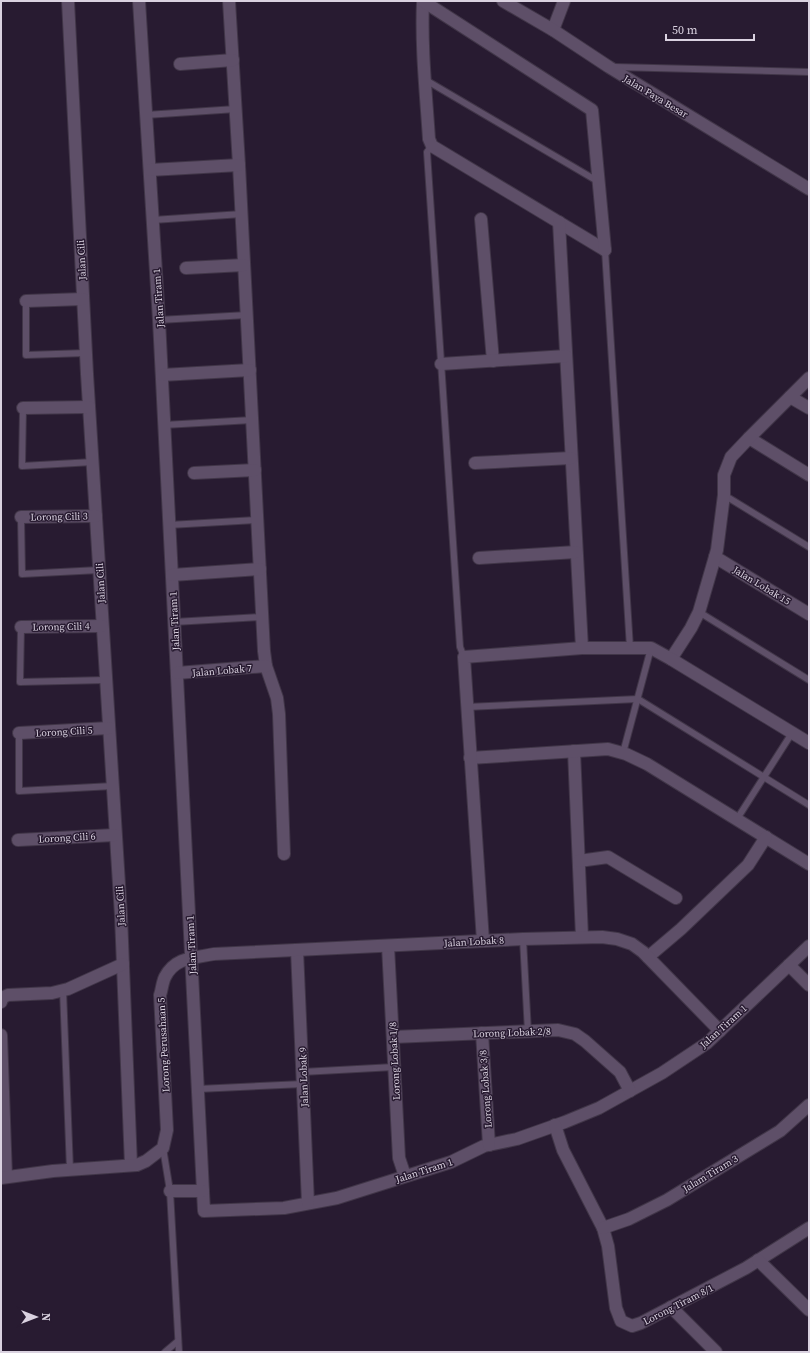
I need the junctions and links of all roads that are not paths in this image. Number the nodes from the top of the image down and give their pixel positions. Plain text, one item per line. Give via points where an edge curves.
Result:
1 (68, 1) edge
2 (139, 1) edge
3 (229, 1) edge
4 (423, 1) edge
5 (503, 1) edge
6 (564, 1) edge
7 (553, 30) junction
8 (233, 60) junction
9 (180, 64) dead end
10 (609, 67) junction
11 (809, 72) edge
12 (424, 79) junction
13 (236, 109) junction
14 (146, 115) junction
15 (432, 146) junction
16 (239, 165) junction
17 (150, 170) junction
18 (599, 182) junction
19 (809, 189) edge
20 (242, 214) junction
21 (481, 219) dead end
22 (153, 220) junction
23 (558, 222) junction
24 (605, 250) junction
25 (244, 265) junction
26 (186, 268) dead end
27 (83, 299) junction
28 (26, 301) joint
29 (247, 315) junction
30 (159, 320) junction
31 (86, 353) junction
32 (566, 356) junction
33 (493, 361) junction
34 (441, 364) junction
35 (250, 370) junction
36 (162, 375) junction
37 (809, 378) edge
38 (790, 397) junction
39 (89, 407) junction
40 (23, 408) joint
41 (809, 408) edge
42 (252, 420) junction
43 (164, 425) junction
44 (749, 438) junction
45 (571, 458) junction
46 (93, 462) junction
47 (475, 463) dead end
48 (255, 470) junction
49 (194, 473) dead end
50 (809, 475) edge
51 (724, 495) junction
52 (96, 516) junction
53 (21, 517) joint
54 (258, 520) junction
55 (170, 525) junction
56 (809, 548) edge
57 (576, 552) junction
58 (715, 556) junction
59 (479, 558) dead end
60 (99, 570) junction
61 (260, 570) junction
62 (172, 575) junction
63 (699, 612) junction
64 (809, 614) edge
65 (262, 617) junction
66 (174, 622) junction
67 (102, 626) junction
68 (21, 627) joint
69 (582, 648) junction
70 (630, 648) junction
71 (651, 648) junction
72 (464, 656) junction
73 (671, 659) junction
74 (266, 666) junction
75 (177, 673) junction
76 (106, 680) junction
77 (809, 680) edge
78 (638, 699) junction
79 (467, 708) junction
80 (109, 728) junction
81 (19, 733) joint
82 (792, 733) junction
83 (808, 741) edge
84 (574, 751) junction
85 (623, 753) junction
86 (470, 758) junction
87 (764, 777) junction
88 (112, 786) junction
89 (809, 805) edge
90 (737, 819) junction
91 (116, 835) junction
92 (766, 837) junction
93 (18, 840) dead end
94 (284, 854) dead end
95 (579, 861) junction
96 (809, 864) edge
97 (676, 898) dead end
98 (582, 937) junction
99 (522, 939) junction
100 (483, 941) junction
101 (388, 946) junction
102 (809, 946) edge
103 (297, 950) junction
104 (648, 957) junction
105 (191, 958) junction
106 (122, 964) junction
107 (788, 965) junction
108 (809, 985) edge
109 (63, 990) junction
110 (1, 1002) edge
111 (720, 1030) junction
112 (528, 1032) junction
113 (482, 1034) junction
114 (1, 1035) edge
115 (393, 1037) junction
116 (394, 1067) junction
117 (303, 1078) junction
118 (198, 1089) junction
119 (630, 1091) junction
120 (809, 1105) edge
121 (555, 1125) junction
122 (489, 1145) junction
123 (163, 1148) junction
124 (131, 1165) junction
125 (70, 1170) junction
126 (405, 1176) junction
127 (4, 1177) edge
128 (170, 1191) junction
129 (203, 1191) junction
130 (308, 1203) junction
131 (602, 1228) junction
132 (809, 1228) edge
133 (758, 1260) junction
134 (671, 1307) junction
135 (809, 1310) edge
136 (178, 1341) junction
137 (165, 1352) edge
138 (179, 1352) edge
139 (716, 1352) edge

1 - 27 street, Jalan Cili
2 - 14 street, Jalan Tiram 1
3 - 8 street
4 - 12 street
4 - 18 street via 592,110
5 - 7 street, Jalan Paya Besar
6 - 7 street
7 - 10 street, Jalan Paya Besar
8 - 9 street
8 - 13 street
10 - 11 lane
10 - 19 street, Jalan Paya Besar
12 - 15 street via 429,139
12 - 18 lane
13 - 14 lane
13 - 16 street
14 - 17 street, Jalan Tiram 1
15 - 23 street
15 - 34 lane via 428,152
16 - 17 street
16 - 20 street
17 - 22 street, Jalan Tiram 1
18 - 24 street
20 - 22 lane
20 - 25 street
21 - 33 street
22 - 30 street, Jalan Tiram 1
23 - 24 street
23 - 32 street
24 - 70 lane
25 - 26 street
25 - 29 street
27 - 28 street
27 - 31 street, Jalan Cili
28 - 31 lane via 26,355
29 - 30 lane
29 - 35 street
30 - 36 street, Jalan Tiram 1
31 - 39 street, Jalan Cili
32 - 33 street
32 - 45 street
33 - 34 street
34 - 72 lane via 460,647
35 - 36 street
35 - 42 street
36 - 43 street, Jalan Tiram 1
37 - 38 street
38 - 41 street
38 - 44 street
39 - 40 street
39 - 46 street, Jalan Cili
40 - 46 lane via 22,466
42 - 43 lane
42 - 48 street
43 - 55 street, Jalan Tiram 1
44 - 50 street
44 - 51 street via 731,457 724,475
45 - 47 street
45 - 57 street
46 - 52 street, Jalan Cili
48 - 49 street
48 - 54 street
51 - 56 lane
51 - 58 street
52 - 53 street, Lorong Cili 3
52 - 60 street, Jalan Cili
53 - 60 lane via 22,574
54 - 55 lane
54 - 61 street
55 - 62 street, Jalan Tiram 1
57 - 59 street
57 - 69 street
58 - 63 street
58 - 64 street, Jalan Lobak 15
60 - 67 street, Jalan Cili
61 - 62 street
61 - 65 street
62 - 66 street, Jalan Tiram 1
63 - 73 street
63 - 77 lane
65 - 66 lane
65 - 74 street
66 - 75 street, Jalan Tiram 1
67 - 68 street, Lorong Cili 4
67 - 76 street, Jalan Cili
68 - 76 lane via 20,682
69 - 70 street
69 - 72 street
70 - 71 street
71 - 73 street
71 - 78 lane
72 - 79 street
73 - 82 street
74 - 75 street, Jalan Lobak 7
74 - 94 street via 277,698 279,714
75 - 105 street, Jalan Tiram 1
76 - 80 street, Jalan Cili
78 - 79 lane
78 - 85 lane
78 - 87 lane
79 - 86 street
80 - 81 street, Lorong Cili 5
80 - 88 street, Jalan Cili
81 - 88 lane via 19,791
82 - 83 street
82 - 87 lane
84 - 85 street via 608,749
84 - 86 street
84 - 95 street
85 - 90 street via 647,764
86 - 100 street
87 - 89 lane
87 - 90 lane
88 - 91 street, Jalan Cili
90 - 92 street
91 - 93 street, Lorong Cili 6
91 - 106 street, Jalan Cili
92 - 96 street
92 - 104 street via 748,864
95 - 97 street via 608,857
95 - 98 street
98 - 99 street, Jalan Lobak 8
98 - 104 street, Jalan Lobak 8 via 617,939 632,944
99 - 100 street, Jalan Lobak 8
99 - 112 lane
100 - 101 street, Jalan Lobak 8
101 - 103 street, Jalan Lobak 8
101 - 115 street, Lorong Lobak 1/8
102 - 107 street, Jalan Tiram 1
103 - 105 street, Jalan Lobak 8 via 214,954
103 - 117 street, Jalan Lobak 9
104 - 111 street, Jalan Lobak 8
105 - 118 street, Jalan Tiram 1
105 - 123 street, Lorong Perusahaan 5 via 177,962 172,967 165,978 160,996 167,1130
106 - 109 street
106 - 124 street, Jalan Cili
107 - 108 street
107 - 111 street, Jalan Tiram 1
109 - 110 street via 8,995 2,998
109 - 125 lane
111 - 119 street, Jalan Tiram 1 via 707,1044
112 - 113 street, Lorong Lobak 2/8
112 - 119 street, Lorong Lobak 2/8 via 558,1030 575,1034 620,1072
113 - 115 street, Lorong Lobak 2/8
113 - 122 street, Lorong Lobak 3/8
114 - 127 street
115 - 116 street, Lorong Lobak 1/8
116 - 117 lane
116 - 126 street, Lorong Lobak 1/8 via 399,1158
117 - 118 lane
117 - 130 street, Jalan Lobak 9
118 - 129 street, Jalan Tiram 1
119 - 121 street, Jalan Tiram 1 via 599,1108
120 - 131 street, Jalam Tiram 3 via 780,1131 667,1200 628,1219
121 - 122 street, Jalan Tiram 1 via 517,1139
121 - 131 street, Lorong Tiram 8/1 via 563,1150
122 - 126 street, Jalan Tiram 1 via 450,1162
123 - 124 street via 146,1161
123 - 128 lane, Lorong Perusahaan 5
124 - 125 street
125 - 127 street
126 - 130 street, Jalan Tiram 1 via 337,1198
128 - 129 street
128 - 136 lane, Lorong Perusahaan 5
129 - 130 street, Jalan Tiram 1 via 204,1212 284,1208
131 - 134 street, Lorong Tiram 8/1 via 608,1246 616,1308 622,1321 632,1326
132 - 133 street, Lorong Tiram 8/1
133 - 134 street, Lorong Tiram 8/1
133 - 135 street
134 - 139 street
136 - 137 lane
136 - 138 lane, Lorong Perusahaan 5

